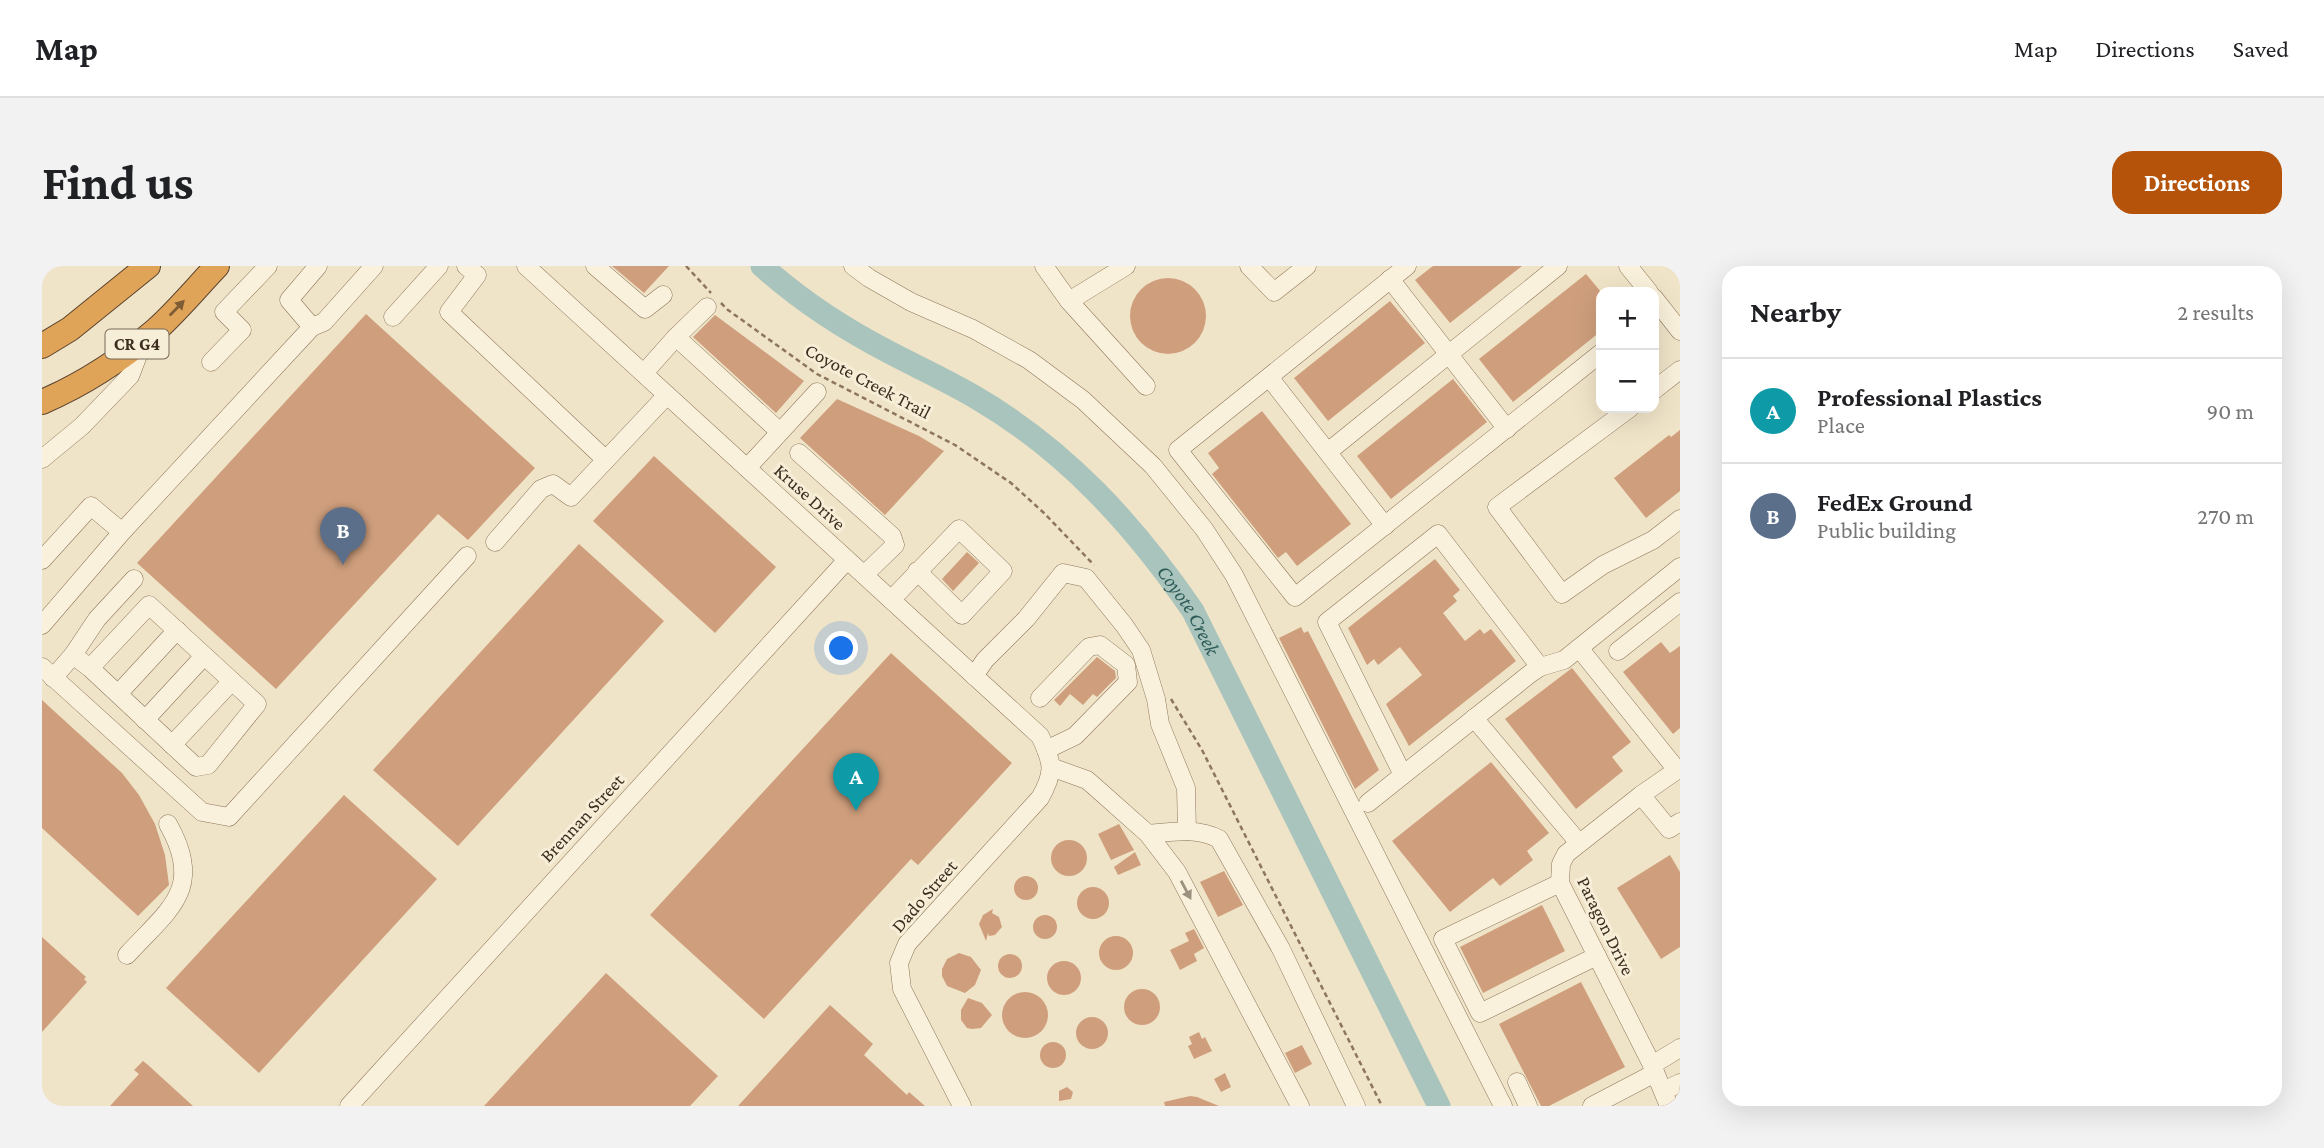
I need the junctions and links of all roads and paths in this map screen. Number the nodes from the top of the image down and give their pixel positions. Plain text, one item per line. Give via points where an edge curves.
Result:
1 (148, 266) edge
2 (217, 266) edge
3 (268, 266) edge
4 (318, 266) edge
5 (374, 266) edge
6 (439, 266) edge
7 (466, 266) edge
8 (526, 266) edge
9 (595, 266) edge
10 (686, 266) edge
11 (853, 266) edge
12 (1044, 266) edge
13 (1126, 266) edge
14 (1249, 266) edge
15 (1307, 266) edge
16 (1407, 266) edge
17 (1558, 266) edge
18 (1638, 269) edge
19 (1390, 279) junction
20 (1647, 287) edge
21 (663, 295) dead end
22 (712, 300) junction
23 (1069, 301) junction
24 (1659, 307) edge
25 (393, 317) dead end
26 (312, 327) junction
27 (1680, 331) edge
28 (676, 337) junction
29 (145, 338) junction
30 (42, 346) edge
31 (1450, 353) junction
32 (1596, 357) edge
33 (211, 362) dead end
34 (1680, 370) edge
35 (644, 373) junction
36 (1269, 377) junction
37 (1146, 386) dead end
38 (1659, 386) edge
39 (817, 392) dead end
40 (667, 395) junction
41 (42, 402) edge
42 (1623, 413) edge
43 (1507, 429) junction
44 (780, 432) junction
45 (1329, 451) junction
46 (799, 453) dead end
47 (42, 459) edge
48 (606, 460) junction
49 (747, 468) junction
50 (1044, 513) dead end
51 (1680, 519) edge
52 (1385, 526) junction
53 (122, 532) junction
54 (495, 542) dead end
55 (467, 556) dead end
56 (42, 560) edge
57 (847, 560) junction
58 (1680, 567) edge
59 (917, 572) junction
60 (864, 575) junction
61 (134, 579) dead end
62 (891, 600) junction
63 (1680, 602) edge
64 (42, 625) edge
65 (177, 630) junction
66 (1579, 648) junction
67 (1618, 651) dead end
68 (73, 656) junction
69 (204, 656) junction
70 (1540, 667) junction
71 (90, 668) junction
72 (48, 672) edge
73 (974, 676) junction
74 (232, 681) junction
75 (118, 694) junction
76 (1040, 698) dead end
77 (1171, 698) dead end
78 (1474, 718) junction
79 (145, 720) junction
80 (172, 744) junction
81 (1049, 759) junction
82 (1679, 769) edge
83 (1403, 775) junction
84 (1641, 795) junction
85 (1368, 803) dead end
86 (1680, 822) edge
87 (168, 824) dead end
88 (1186, 831) junction
89 (1148, 834) junction
90 (1579, 843) junction
91 (1560, 883) junction
92 (127, 955) dead end
93 (1597, 956) junction
94 (1680, 1048) edge
95 (1653, 1069) junction
96 (1517, 1082) dead end
97 (1680, 1083) edge
98 (1666, 1098) edge
99 (349, 1106) edge
100 (961, 1106) edge
101 (1300, 1106) edge
102 (1356, 1106) edge
103 (1382, 1106) edge
104 (1503, 1106) edge
105 (1528, 1106) edge
106 (1592, 1106) edge

1 - 30 highway, CR G4 via 101,306
29 -> 2 highway, CR G4
3 - 33 street via 224,312 242,330
4 - 26 street via 289,300
5 - 26 street via 324,322
6 - 25 street
7 - 48 street via 477,275 449,312
8 - 35 street, Kruse Drive
9 - 21 street via 645,309
10 - 22 path, Coyote Creek Trail
11 - 104 street via 911,302 974,329 1028,360 1083,400 1153,466 1204,528 1234,575
12 - 23 street
13 - 23 street
14 - 15 street via 1274,292
16 - 19 street
17 - 31 street
18 - 20 street
19 - 31 street
19 - 36 street
22 - 28 street
22 - 50 path, Coyote Creek Trail via 817,374 956,444
23 - 37 street
24 - 27 street
26 - 53 street
28 - 35 street
28 - 44 street
29 - 41 highway, CR G4 via 91,378
29 - 47 street via 130,376
31 - 43 street
31 - 45 street
32 - 43 street
34 - 38 street
35 - 40 street, Kruse Drive
36 - 45 street
36 - 52 street via 1178,450 1295,597
39 - 44 street
40 - 48 street
40 - 49 street, Kruse Drive
42 - 51 street via 1497,507 1562,594
43 - 52 street
44 - 49 street
45 - 52 street
46 - 60 street via 892,536 895,545
48 - 54 street via 570,497 553,484 541,489
49 - 57 street, Kruse Drive
53 - 56 street via 90,506
53 - 64 street
55 - 72 street via 229,817 202,813
57 - 60 street, Kruse Drive
57 - 99 street, Brennan Street
58 - 66 street
59 - 59 street via 959,528 1003,571 962,615
59 - 62 street
60 - 62 street, Kruse Drive
61 - 68 street via 97,619
62 - 73 street, Kruse Drive
63 - 67 street
65 - 69 street
65 - 71 street via 149,605
65 - 75 street
66 - 70 street via 1564,660
66 - 82 street
68 - 71 street
68 - 72 street
69 - 74 street
69 - 79 street
70 - 78 street
70 - 83 street via 1437,534 1327,622
71 - 75 street
73 - 81 street, Kruse Drive via 1040,736
73 - 88 street via 1063,573 1086,578 1141,650 1160,724 1185,788
74 - 80 street
74 - 80 street via 257,704 208,765 196,767
75 - 79 street
76 - 81 street via 1088,647 1100,645 1126,665 1128,682
77 - 103 path via 1202,750
78 - 83 street
78 - 90 street
79 - 80 street
81 - 89 street via 1087,780
81 - 100 street, Dado Street via 1050,780 1040,798 907,944 899,962 902,989
82 - 84 street, Paragon Drive
83 - 85 street
84 - 86 street via 1669,829
84 - 90 street, Paragon Drive
87 - 92 street via 183,856 181,889 176,902
88 - 89 street
88 - 102 street via 1219,839 1281,949
89 -> 101 street via 1177,872
90 - 91 street, Paragon Drive via 1561,864
91 - 93 street, Paragon Drive
91 - 93 street via 1443,939 1467,988 1480,1013
93 - 95 street, Paragon Drive
94 - 95 street
95 - 98 street, Paragon Drive
95 - 106 street
96 - 105 street
97 - 98 street

